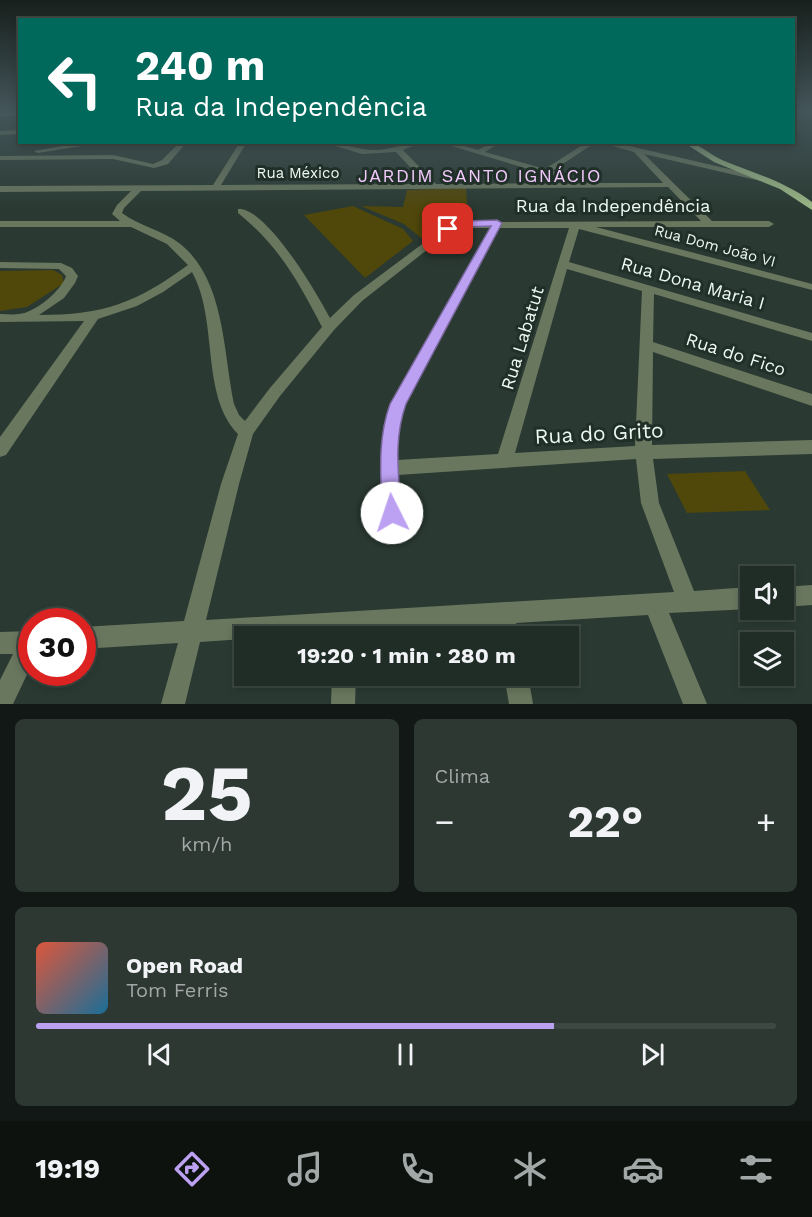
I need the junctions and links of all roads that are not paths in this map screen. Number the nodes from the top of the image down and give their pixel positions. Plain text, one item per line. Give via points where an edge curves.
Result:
1 (82, 145) edge
2 (181, 145) edge
3 (242, 145) edge
4 (334, 145) edge
5 (413, 145) edge
6 (451, 145) edge
7 (493, 145) edge
8 (589, 145) edge
9 (612, 145) edge
10 (691, 145) edge
11 (65, 147) junction
12 (399, 151) junction
13 (637, 151) junction
14 (479, 153) junction
15 (709, 156) junction
16 (3, 157) edge
17 (55, 158) junction
18 (702, 165) junction
19 (546, 172) junction
20 (765, 180) junction
21 (592, 185) junction
22 (668, 185) junction
23 (433, 186) junction
24 (216, 187) junction
25 (139, 188) junction
26 (0, 189) edge
27 (812, 207) edge
28 (241, 211) dead end
29 (117, 213) junction
30 (497, 223) junction
31 (708, 223) junction
32 (0, 224) edge
33 (133, 224) junction
34 (769, 224) dead end
35 (91, 225) junction
36 (575, 225) junction
37 (563, 264) junction
38 (0, 265) edge
39 (194, 265) junction
40 (812, 286) edge
41 (648, 288) junction
42 (94, 316) junction
43 (0, 318) edge
44 (26, 318) junction
45 (329, 327) junction
46 (812, 337) edge
47 (647, 345) junction
48 (812, 400) edge
49 (246, 432) junction
50 (812, 447) edge
51 (0, 450) edge
52 (644, 452) junction
53 (504, 462) junction
54 (388, 468) junction
55 (392, 513) dead end
56 (812, 596) edge
57 (794, 597) edge
58 (740, 598) edge
59 (688, 600) junction
60 (654, 603) junction
61 (504, 614) junction
62 (386, 626) edge
63 (506, 626) edge
64 (191, 630) junction
65 (234, 630) edge
66 (96, 637) edge
67 (18, 642) edge
68 (0, 643) edge
69 (18, 669) edge
70 (344, 686) edge
71 (518, 686) edge
72 (1, 704) edge
73 (173, 704) edge
74 (344, 704) edge
75 (521, 704) edge
76 (695, 704) edge

1 - 11 street
2 - 17 street via 165,162 154,166 121,158
3 - 24 street
4 - 12 street via 376,154
5 - 12 street
6 - 14 street
7 - 14 street
8 - 19 street
9 - 13 street
10 - 15 main road
11 - 16 street
11 - 17 street
12 - 23 street
13 - 18 street
13 - 22 street
14 - 19 street
15 - 18 street via 712,162
15 - 20 main road
16 - 17 street
18 - 20 street
19 - 21 street
20 - 27 main road via 798,195
21 - 22 street, Rua México
21 - 23 street, Rua México
22 - 31 street
23 - 24 street, Rua México
24 - 25 street, Rua México
25 - 26 street, Rua México
25 - 29 street
28 - 45 street via 264,227 283,248
29 - 33 street
29 - 35 street
30 - 36 street, Rua da Independência
30 - 45 street, Rua da Independência via 448,229 371,287
30 - 54 street via 398,404 391,423
31 - 34 street, Rua da Independência
31 - 36 street, Rua da Independência
32 - 35 street
33 - 35 street
33 - 39 street via 176,245
36 - 37 street, Rua Labatut
36 - 40 street, Rua Dom João VI
37 - 41 street, Rua Dona Maria I
37 - 53 street, Rua Labatut
38 - 44 street via 61,266 72,276 64,292
39 - 42 street via 145,297
39 - 49 street via 208,295 226,404 233,419
41 - 46 street, Rua Dona Maria I
41 - 47 street
42 - 44 street
42 - 51 street
43 - 44 street
45 - 49 street, Rua da Independência
47 - 48 street, Rua do Fico
47 - 52 street
49 - 64 street, Rua da Independência
50 - 52 street, Rua do Grito
52 - 53 street, Rua do Grito
52 - 59 street via 650,503
53 - 54 street, Rua do Grito
54 - 55 street
56 - 57 street
58 - 59 street
59 - 60 street
60 - 61 street
60 - 76 street
61 - 62 street
61 - 63 street
64 - 65 street
64 - 66 street
64 - 73 street, Rua da Independência
67 - 68 street
69 - 72 street
70 - 74 street
71 - 75 street

